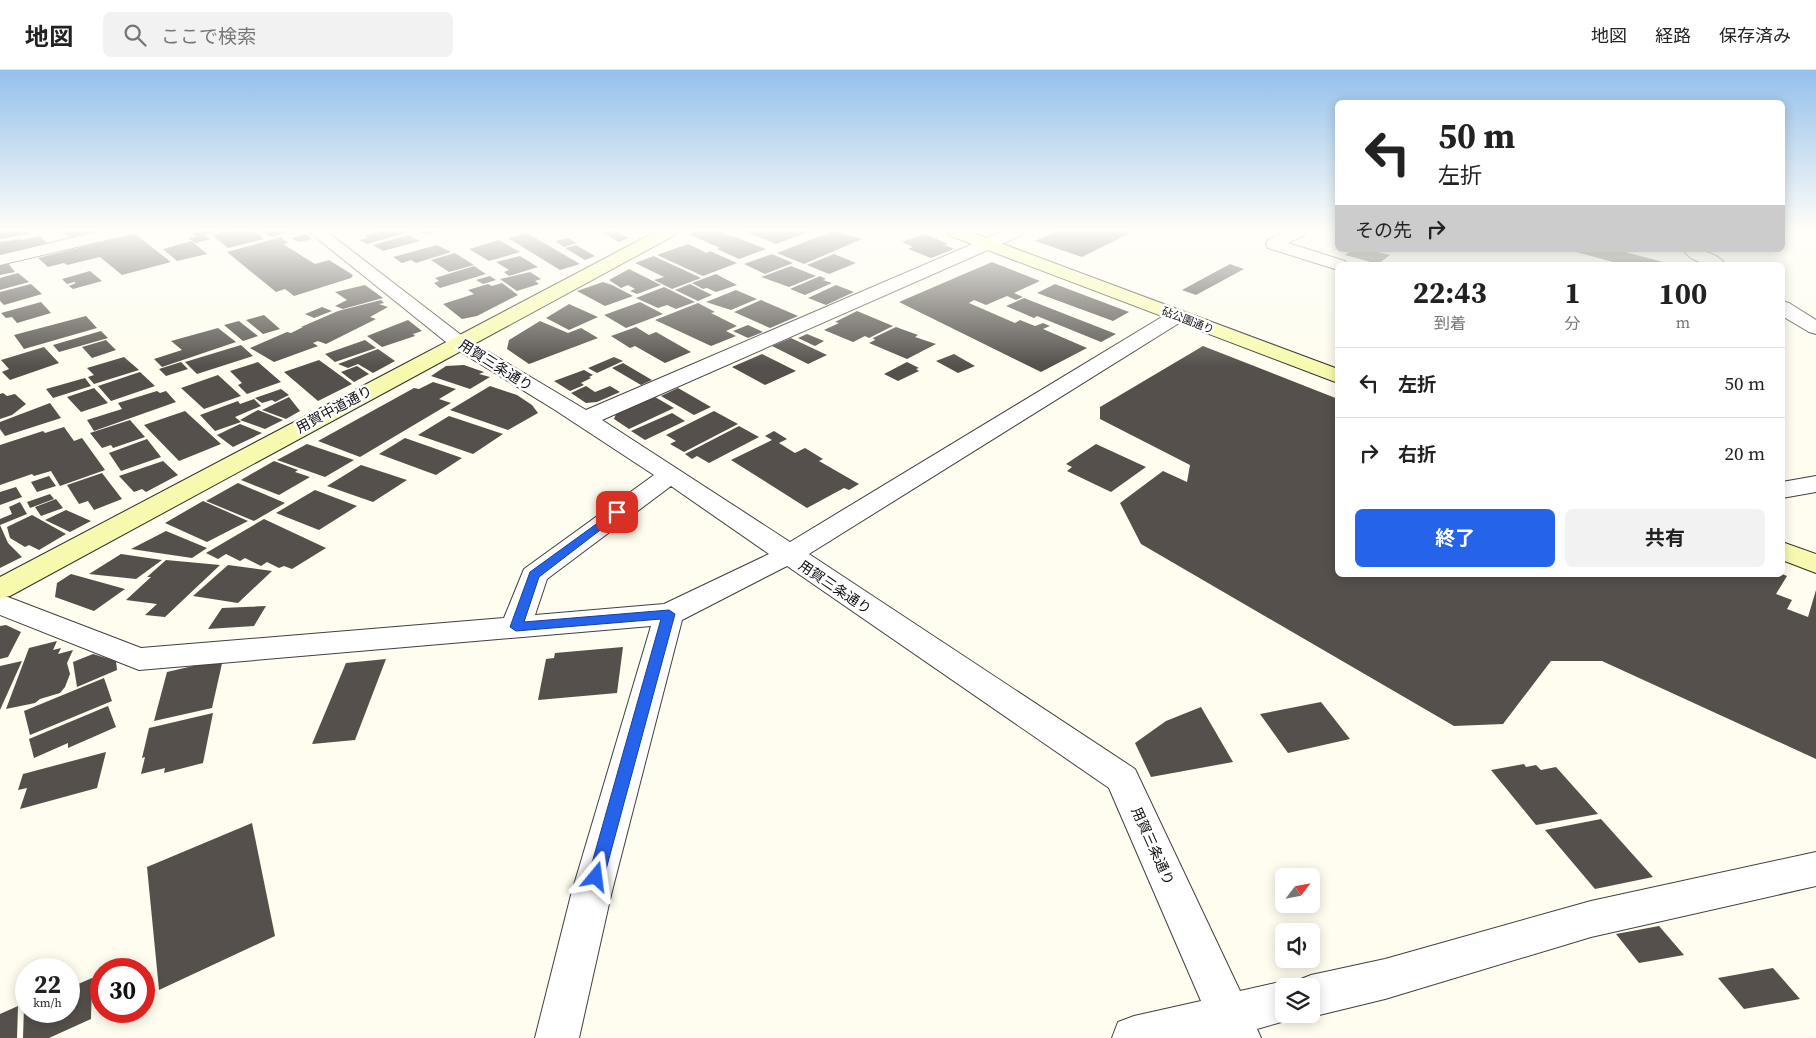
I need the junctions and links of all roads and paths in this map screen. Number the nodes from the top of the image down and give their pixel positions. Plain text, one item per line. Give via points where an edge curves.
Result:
1 (374, 276) edge
2 (583, 276) edge
3 (911, 276) edge
4 (1073, 276) edge
5 (1785, 309) edge
6 (1177, 316) junction
7 (1816, 328) edge
8 (458, 342) junction
9 (1335, 377) edge
10 (584, 419) junction
11 (670, 476) junction
12 (1816, 484) edge
13 (1785, 489) edge
14 (1785, 551) edge
15 (788, 555) junction
16 (1816, 564) edge
17 (0, 588) edge
18 (0, 604) edge
19 (669, 614) junction
20 (516, 627) junction
21 (1816, 869) edge
22 (1320, 994) edge
23 (1275, 1006) edge
24 (1234, 1026) edge
25 (557, 1038) edge
26 (1134, 1038) edge

1 - 8 street, 用賀三条通り
2 - 8 street, 用賀中道通り
3 - 10 street
4 - 6 street, 砧公園通り
5 - 7 street
6 - 9 street, 砧公園通り
6 - 15 street
8 - 10 street, 用賀三条通り
8 - 17 street, 用賀中道通り
10 - 11 street, 用賀三条通り
11 - 15 street, 用賀三条通り
11 - 20 street via 648,488 534,575
12 - 13 street
14 - 16 street
15 - 19 street
15 - 24 street, 用賀三条通り via 1123,779
18 - 20 street via 139,659
19 - 20 street
19 - 25 street via 591,895
21 - 22 street via 1591,919 1385,979
23 - 24 street
24 - 26 street

